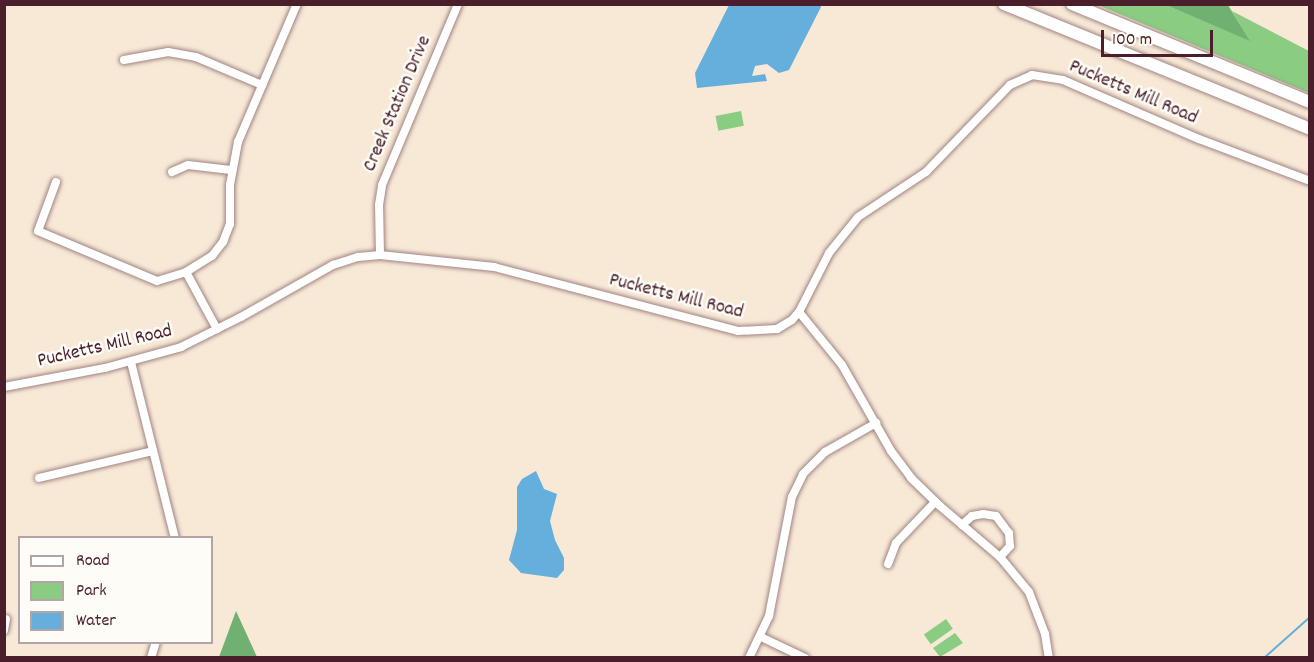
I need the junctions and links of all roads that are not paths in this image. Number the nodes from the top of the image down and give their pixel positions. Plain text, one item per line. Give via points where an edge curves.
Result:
1 (297, 4) edge
2 (458, 4) edge
3 (1004, 4) edge
4 (1072, 4) edge
5 (124, 60) dead end
6 (262, 85) junction
7 (1310, 102) edge
8 (1310, 129) edge
9 (231, 170) junction
10 (172, 172) dead end
11 (1310, 181) edge
12 (56, 182) dead end
13 (380, 255) junction
14 (186, 272) junction
15 (799, 312) junction
16 (217, 329) junction
17 (131, 362) junction
18 (4, 387) edge
19 (876, 423) junction
20 (153, 451) junction
21 (39, 478) dead end
22 (935, 502) junction
23 (962, 525) junction
24 (175, 536) edge
25 (1000, 556) junction
26 (888, 564) dead end
27 (6, 619) dead end
28 (4, 630) edge
29 (761, 637) junction
30 (749, 657) edge
31 (805, 657) edge
32 (1049, 657) edge

1 - 6 street
2 - 13 street, Creek Station Drive via 382,185
3 - 8 highway
4 - 7 highway
5 - 6 street via 168,52 196,57
6 - 9 street via 238,142
9 - 10 street via 188,165
9 - 14 street via 230,224 223,242 212,256
11 - 15 street, Pucketts Mill Road via 1199,139 1064,80 1032,75 1010,85 926,172 858,217 829,253
12 - 14 street via 38,231 157,280
13 - 15 street, Pucketts Mill Road via 494,267 738,331 777,329
13 - 16 street, Pucketts Mill Road via 333,265
14 - 16 street
15 - 19 street via 842,365
16 - 17 street, Pucketts Mill Road via 181,347
17 - 18 street, Pucketts Mill Road
17 - 20 street
19 - 22 street via 911,478
19 - 29 street via 825,452 803,474 792,497 769,616
20 - 21 street
20 - 24 street
22 - 23 street
22 - 26 street via 896,543
23 - 25 street
23 - 25 street via 972,516 996,516 1009,533 1010,546
25 - 32 street via 1029,592
27 - 28 street
29 - 30 street
29 - 31 street

